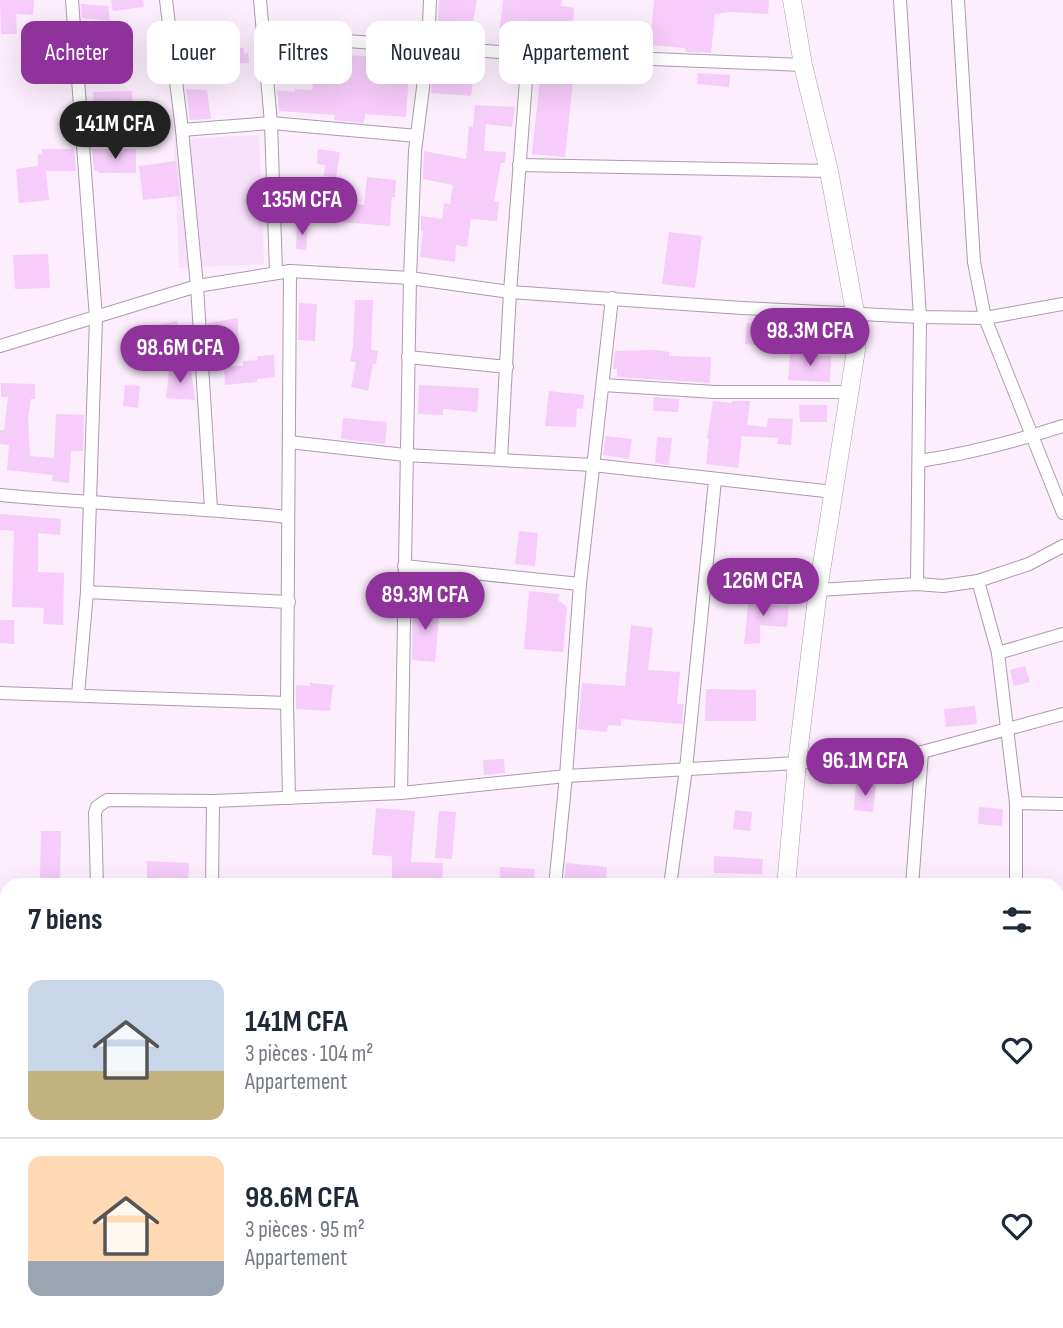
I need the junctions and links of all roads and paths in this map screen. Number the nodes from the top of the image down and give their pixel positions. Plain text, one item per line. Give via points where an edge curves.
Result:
1 (72, 0) edge
2 (166, 0) edge
3 (260, 0) edge
4 (430, 0) edge
5 (792, 0) edge
6 (900, 0) edge
7 (958, 0) edge
8 (262, 21) edge
9 (429, 21) edge
10 (653, 59) edge
11 (803, 65) junction
12 (267, 84) edge
13 (424, 84) edge
14 (526, 84) edge
15 (271, 123) junction
16 (182, 130) junction
17 (417, 136) junction
18 (519, 165) junction
19 (830, 171) junction
20 (290, 271) junction
21 (276, 272) junction
22 (410, 278) junction
23 (197, 286) junction
24 (510, 292) junction
25 (612, 298) junction
26 (1063, 304) edge
27 (855, 312) junction
28 (920, 317) junction
29 (96, 318) junction
30 (985, 318) junction
31 (0, 346) edge
32 (408, 357) junction
33 (507, 367) junction
34 (603, 385) junction
35 (850, 392) junction
36 (1063, 425) edge
37 (1031, 436) junction
38 (289, 442) junction
39 (405, 455) junction
40 (501, 459) junction
41 (919, 461) junction
42 (593, 465) junction
43 (715, 480) junction
44 (834, 492) junction
45 (0, 495) edge
46 (88, 503) junction
47 (211, 509) junction
48 (1063, 513) edge
49 (288, 517) junction
50 (1063, 546) edge
51 (404, 566) junction
52 (978, 581) junction
53 (580, 584) junction
54 (917, 584) junction
55 (818, 590) junction
56 (87, 592) junction
57 (289, 602) junction
58 (1063, 634) edge
59 (998, 653) junction
60 (0, 693) edge
61 (78, 695) junction
62 (287, 703) junction
63 (1063, 714) edge
64 (1006, 729) junction
65 (922, 752) junction
66 (797, 763) junction
67 (686, 769) junction
68 (566, 776) junction
69 (401, 793) junction
70 (289, 798) junction
71 (213, 801) junction
72 (1016, 803) junction
73 (1063, 804) edge
74 (97, 878) edge
75 (212, 878) edge
76 (556, 878) edge
77 (671, 878) edge
78 (787, 878) edge
79 (913, 878) edge
80 (1016, 878) edge

1 - 29 street
2 - 16 street
3 - 8 street
4 - 9 street
5 - 11 main road
6 - 28 street
7 - 30 street via 974,262
10 - 11 street
11 - 19 main road
12 - 15 street
13 - 17 street
14 - 18 street
15 - 16 street
15 - 17 street
15 - 21 street
16 - 23 street
17 - 22 street
18 - 19 street
18 - 24 street
19 - 27 main road
20 - 21 street
20 - 22 street
20 - 38 street
21 - 23 street
22 - 24 street
22 - 32 street
23 - 29 street
23 - 47 street
24 - 25 street
24 - 33 street
25 - 27 street
25 - 34 street
26 - 30 street
27 - 28 street
27 - 35 main road
28 - 30 street
28 - 41 street
29 - 31 street
29 - 46 street
30 - 37 street
32 - 33 street
32 - 39 street
33 - 40 street
34 - 35 street
34 - 42 street
35 - 44 main road
36 - 37 street
37 - 41 street
37 - 48 street
38 - 39 street
38 - 49 street
39 - 40 street
39 - 51 street
40 - 42 street
41 - 54 street
42 - 43 street
42 - 53 street
43 - 44 street
43 - 67 street
44 - 55 main road
45 - 46 street
46 - 47 street
46 - 56 street
47 - 49 street
49 - 57 street
50 - 52 street via 1029,564
51 - 53 street
51 - 69 street
52 - 54 street
52 - 59 street
53 - 68 street
54 - 55 street
55 - 66 main road
56 - 57 street
56 - 61 street
57 - 62 street
58 - 59 street
59 - 64 street
60 - 61 street
61 - 62 street
62 - 70 street
63 - 64 street
64 - 65 street
64 - 72 street
65 - 66 street
65 - 79 street
66 - 67 street
66 - 78 main road
67 - 68 street
67 - 77 street
68 - 69 street
68 - 76 street
69 - 70 street
70 - 71 street
71 - 74 street via 102,802 95,813
71 - 75 street
72 - 73 street
72 - 80 street

